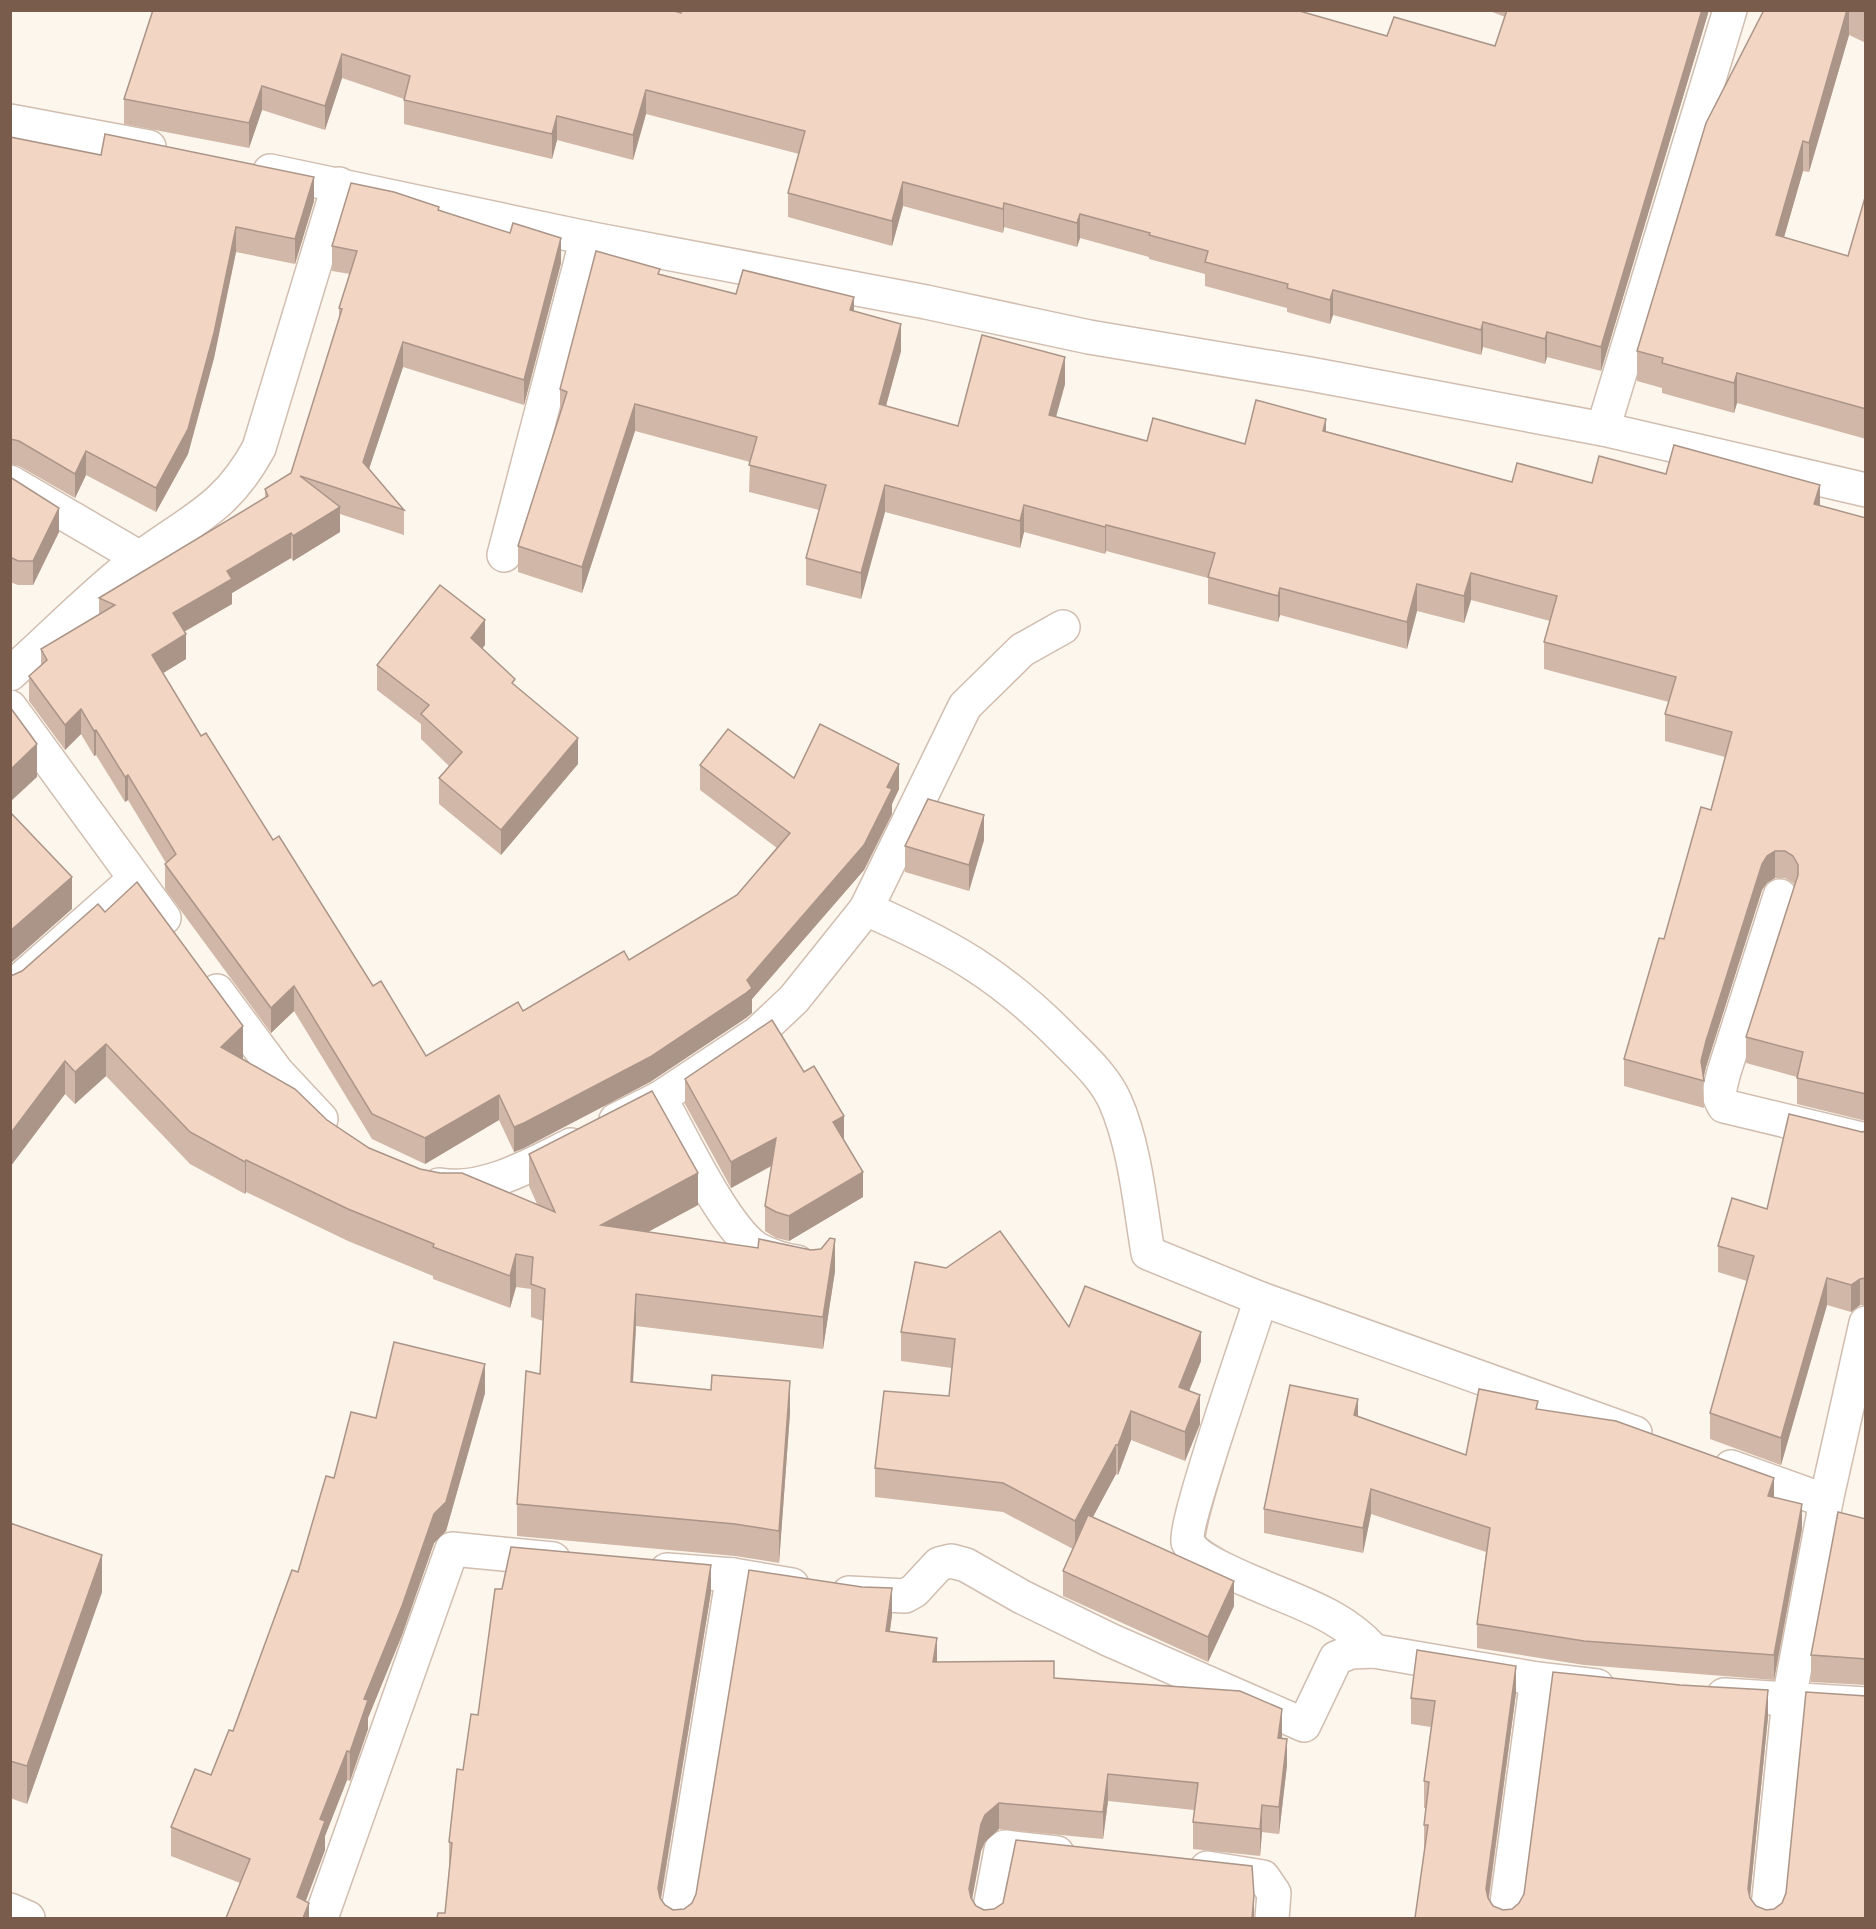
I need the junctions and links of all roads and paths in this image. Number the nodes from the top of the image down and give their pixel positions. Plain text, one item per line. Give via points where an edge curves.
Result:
1 (1730, 10) edge
2 (10, 121) edge
3 (184, 154) edge
4 (240, 165) edge
5 (339, 184) junction
6 (587, 238) junction
7 (1603, 429) junction
8 (10, 482) edge
9 (1866, 490) edge
10 (504, 555) dead end
11 (140, 558) junction
12 (1063, 627) dead end
13 (10, 674) edge
14 (10, 707) edge
15 (135, 879) junction
16 (1779, 896) dead end
17 (866, 909) junction
18 (10, 989) edge
19 (660, 1098) junction
20 (339, 1139) edge
21 (1866, 1140) edge
22 (410, 1177) edge
23 (813, 1264) edge
24 (1261, 1299) junction
25 (1866, 1323) edge
26 (1660, 1442) edge
27 (1703, 1457) edge
28 (1826, 1501) junction
29 (577, 1561) edge
30 (634, 1567) edge
31 (733, 1575) junction
32 (1374, 1651) junction
33 (1537, 1679) junction
34 (1627, 1688) edge
35 (1694, 1694) edge
36 (1790, 1699) junction
37 (1866, 1704) edge
38 (1090, 1856) edge
39 (1179, 1865) edge
40 (10, 1910) edge
41 (28, 1918) edge
42 (321, 1918) edge
43 (677, 1918) edge
44 (988, 1918) edge
45 (1272, 1918) edge
46 (1505, 1918) edge
47 (1767, 1918) edge

1 - 7 street
2 - 3 street
4 - 5 street
5 - 6 street
5 - 11 street via 259,448 225,497
6 - 7 street via 1089,337
6 - 10 street
7 - 9 street
8 - 11 street
11 - 13 street
12 - 17 street via 1022,650 965,706
14 - 15 street
15 - 18 street
15 - 20 street via 278,1072
16 - 21 street via 1724,1072 1720,1098 1724,1106
17 - 19 street via 794,999 758,1033
17 - 24 street via 953,949 997,978 1098,1072 1115,1102 1134,1164 1149,1253
19 - 22 street via 496,1179 453,1188
19 - 23 street via 731,1225 756,1248 781,1260
24 - 26 street
24 - 32 street via 1187,1535 1189,1544 1196,1553 1242,1578 1342,1621
25 - 28 street
27 - 28 street
28 - 36 street
29 - 42 street via 452,1549
30 - 31 street
31 - 32 street via 865,1595 905,1596 939,1564 966,1565 1110,1640 1304,1725 1336,1658 1350,1652
31 - 43 street
32 - 33 street
33 - 34 street
33 - 46 street
35 - 36 street
36 - 37 street
36 - 47 street
38 - 44 street via 1005,1847 999,1854
39 - 45 street via 1260,1875 1272,1887
40 - 41 street

